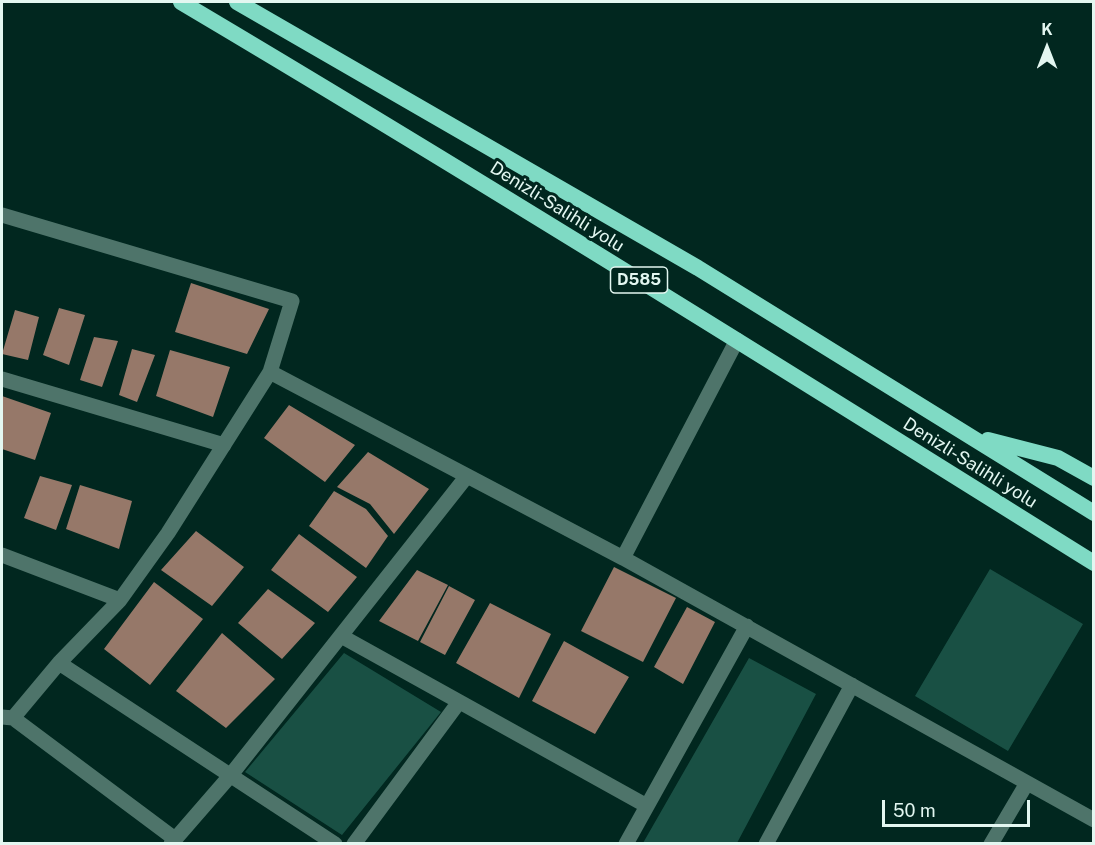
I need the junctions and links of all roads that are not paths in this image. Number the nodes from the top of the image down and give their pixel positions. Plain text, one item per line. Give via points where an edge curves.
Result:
1 (182, 2) edge
2 (237, 2) edge
3 (2, 215) edge
4 (737, 340) junction
5 (270, 372) junction
6 (2, 380) edge
7 (972, 436) junction
8 (224, 445) junction
9 (467, 476) junction
10 (1094, 478) edge
11 (1094, 513) edge
12 (2, 555) edge
13 (623, 558) junction
14 (1094, 563) edge
15 (120, 600) junction
16 (747, 627) junction
17 (340, 636) junction
18 (59, 663) junction
19 (852, 685) junction
20 (459, 702) junction
21 (8, 718) edge
22 (230, 776) junction
23 (1027, 783) junction
24 (646, 806) junction
25 (1094, 820) edge
26 (173, 841) edge
27 (335, 843) edge
28 (354, 843) edge
29 (626, 843) edge
30 (766, 843) edge
31 (991, 843) edge

1 - 4 highway, Denizli-Salihli yolu / D585
2 - 7 highway, Denizli-Salihli yolu / D585 via 698,268
3 - 5 street via 292,301
4 - 13 street
4 - 14 highway, Denizli-Salihli yolu / D585
5 - 8 street
5 - 9 street
6 - 8 street
7 - 10 highway, D585 via 1058,458
7 - 11 highway, Denizli-Salihli yolu / D585
8 - 15 street
9 - 13 street
9 - 17 street
12 - 15 street
13 - 16 street
15 - 18 street
16 - 19 street
16 - 24 street
17 - 20 street
17 - 22 street
18 - 21 street
18 - 22 street
19 - 23 street
19 - 30 street
20 - 24 street
20 - 28 street
21 - 26 street
22 - 26 street
22 - 27 street
23 - 25 street
23 - 31 street
24 - 29 street

